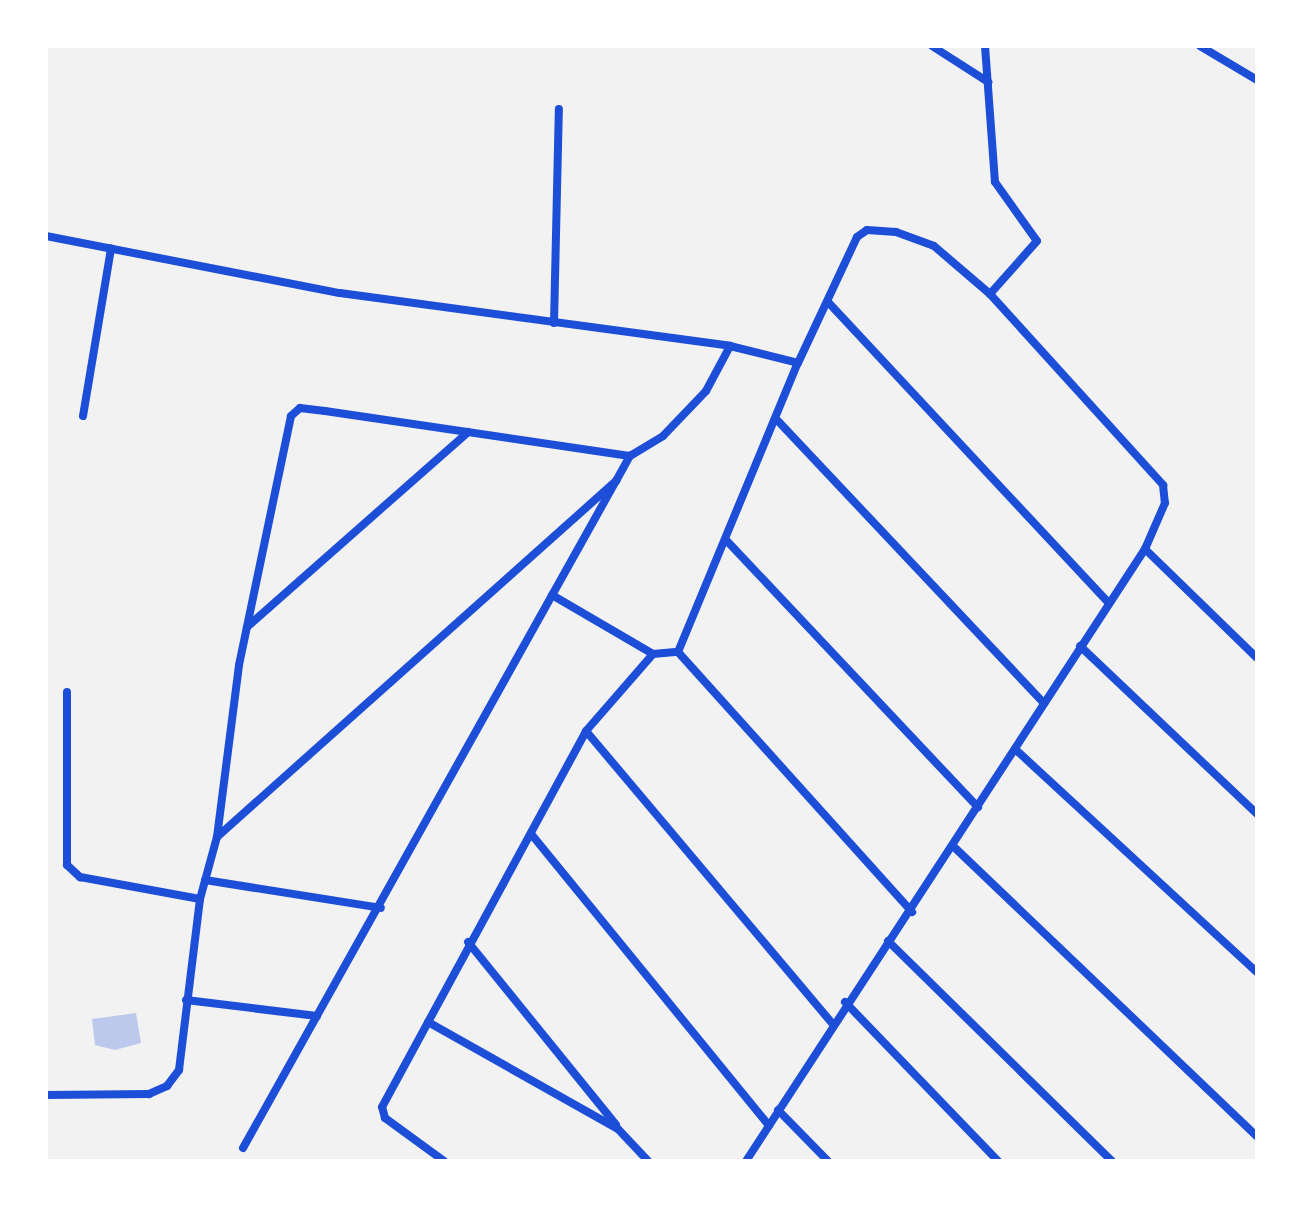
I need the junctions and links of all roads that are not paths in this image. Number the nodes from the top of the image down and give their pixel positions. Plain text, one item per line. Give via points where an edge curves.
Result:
1 (932, 46) edge
2 (985, 46) edge
3 (1200, 46) edge
4 (1257, 80) edge
5 (988, 82) junction
6 (559, 109) dead end
7 (46, 236) edge
8 (111, 248) junction
9 (990, 294) junction
10 (828, 302) junction
11 (554, 323) junction
12 (730, 346) junction
13 (798, 363) junction
14 (83, 416) dead end
15 (778, 421) junction
16 (468, 432) junction
17 (630, 456) junction
18 (616, 481) junction
19 (727, 541) junction
20 (1145, 549) junction
21 (552, 595) junction
22 (1109, 603) junction
23 (247, 628) junction
24 (1080, 646) junction
25 (678, 652) junction
26 (653, 654) junction
27 (1257, 658) edge
28 (67, 692) dead end
29 (1044, 703) junction
30 (586, 731) junction
31 (1015, 749) junction
32 (978, 807) junction
33 (1257, 814) edge
34 (532, 835) junction
35 (217, 837) junction
36 (953, 846) junction
37 (205, 880) junction
38 (200, 899) junction
39 (381, 908) junction
40 (912, 912) junction
41 (888, 941) junction
42 (468, 942) junction
43 (1257, 972) edge
44 (186, 1000) junction
45 (845, 1002) junction
46 (317, 1016) junction
47 (428, 1022) junction
48 (833, 1024) junction
49 (46, 1095) edge
50 (778, 1110) junction
51 (769, 1126) junction
52 (618, 1129) junction
53 (1257, 1137) edge
54 (243, 1148) dead end
55 (444, 1161) edge
56 (648, 1161) edge
57 (746, 1161) edge
58 (828, 1161) edge
59 (998, 1161) edge
60 (1112, 1161) edge

1 - 5 street
2 - 5 street
3 - 4 street
5 - 9 street via 995,182 1037,241
6 - 11 street
7 - 8 street
8 - 11 street via 340,293
8 - 14 street
9 - 10 street via 934,246 880,229 857,237
9 - 20 street via 1163,485 1165,503
10 - 13 street
10 - 22 street
11 - 12 street
12 - 13 street
12 - 17 street via 706,391 663,436
13 - 15 street
15 - 19 street
15 - 29 street
16 - 17 street
16 - 23 street
16 - 23 street via 312,409 295,412 288,421
17 - 18 street
18 - 21 street
18 - 35 street
19 - 25 street
19 - 32 street
20 - 22 street
20 - 27 street
21 - 26 street
21 - 39 street
22 - 24 street
23 - 35 street
24 - 29 street
24 - 33 street
25 - 26 street
25 - 40 street
26 - 30 street
28 - 38 street via 67,865 80,877
29 - 31 street
30 - 34 street
30 - 48 street
31 - 32 street
31 - 43 street
32 - 36 street
34 - 42 street
34 - 51 street
35 - 37 street
36 - 40 street
36 - 53 street
37 - 38 street
37 - 39 street
38 - 44 street
39 - 46 street
40 - 41 street
41 - 45 street
41 - 60 street
42 - 47 street
42 - 52 street
44 - 46 street
44 - 49 street via 182,1056 167,1086 149,1094
45 - 48 street
45 - 59 street
46 - 54 street
47 - 52 street
47 - 55 street via 382,1111
48 - 50 street
50 - 51 street
50 - 58 street
51 - 57 street
52 - 56 street

